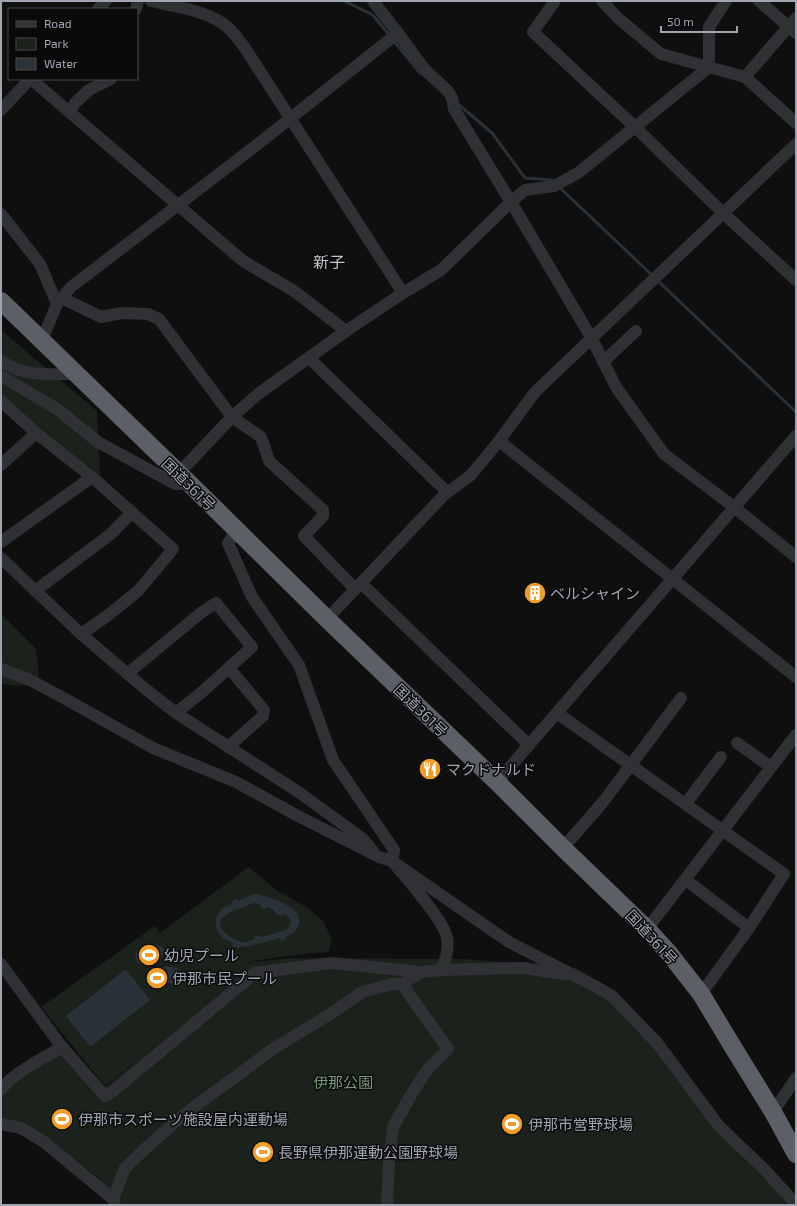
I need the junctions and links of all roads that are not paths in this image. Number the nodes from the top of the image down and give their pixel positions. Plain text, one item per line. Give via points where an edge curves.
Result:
1 (151, 1) edge
2 (372, 1) edge
3 (554, 1) edge
4 (602, 1) edge
5 (726, 1) edge
6 (759, 1) edge
7 (794, 26) edge
8 (394, 36) junction
9 (709, 67) junction
10 (745, 77) junction
11 (30, 80) edge
12 (32, 80) edge
13 (109, 80) edge
14 (1, 110) edge
15 (69, 112) junction
16 (290, 119) junction
17 (796, 123) edge
18 (635, 127) junction
19 (796, 144) edge
20 (511, 202) junction
21 (178, 205) junction
22 (724, 213) junction
23 (1, 214) edge
24 (796, 280) edge
25 (403, 292) junction
26 (1, 301) edge
27 (59, 301) junction
28 (346, 331) junction
29 (636, 331) dead end
30 (592, 338) junction
31 (42, 340) junction
32 (309, 358) junction
33 (1, 361) edge
34 (603, 362) junction
35 (75, 374) junction
36 (1, 376) edge
37 (1, 401) edge
38 (232, 417) junction
39 (36, 433) junction
40 (796, 436) edge
41 (499, 441) junction
42 (1, 465) edge
43 (92, 477) junction
44 (183, 478) junction
45 (447, 492) junction
46 (734, 507) junction
47 (132, 512) junction
48 (237, 530) junction
49 (1, 542) edge
50 (796, 557) edge
51 (1, 558) edge
52 (672, 578) junction
53 (358, 586) junction
54 (35, 591) junction
55 (327, 619) junction
56 (81, 634) junction
57 (229, 668) junction
58 (1, 669) edge
59 (127, 674) junction
60 (796, 676) edge
61 (681, 698) dead end
62 (557, 712) junction
63 (176, 713) junction
64 (796, 735) edge
65 (737, 743) dead end
66 (528, 745) junction
67 (228, 747) junction
68 (721, 757) dead end
69 (630, 764) junction
70 (771, 767) junction
71 (497, 782) junction
72 (686, 804) junction
73 (723, 830) junction
74 (563, 848) junction
75 (379, 857) junction
76 (392, 861) junction
77 (686, 880) junction
78 (749, 928) junction
79 (647, 929) junction
80 (1, 964) edge
81 (441, 970) junction
82 (421, 972) junction
83 (572, 975) junction
84 (402, 984) junction
85 (701, 994) junction
86 (62, 1047) junction
87 (796, 1078) edge
88 (1, 1090) edge
89 (773, 1112) junction
90 (1, 1124) edge
91 (796, 1154) edge
92 (114, 1202) edge
93 (796, 1204) edge
94 (387, 1205) edge

1 - 16 street via 203,13 222,22 245,48
2 - 8 street
3 - 18 street via 533,32
4 - 9 street via 661,54
5 - 9 street via 709,27
6 - 7 street
7 - 10 street
8 - 16 street
8 - 20 street via 448,91 454,109
9 - 10 street
9 - 18 street
10 - 17 street
11 - 14 street
12 - 15 street
13 - 15 street via 89,90
15 - 21 street
16 - 21 street
16 - 25 street
18 - 20 street via 578,173 556,185 525,190
18 - 22 street
19 - 22 street
20 - 25 street via 441,270
20 - 30 street
21 - 27 street via 71,287
21 - 28 street via 243,261 294,291
22 - 24 street
22 - 30 street
23 - 27 street via 40,264
25 - 28 street
26 - 31 highway, 国道361号
27 - 31 street
27 - 38 street via 101,317 122,313 148,314 159,319
28 - 32 street
29 - 34 street
30 - 34 street
30 - 41 street via 535,392
31 - 35 highway, 国道361号
32 - 38 street via 258,394
32 - 45 street
33 - 35 street via 10,368 37,375
34 - 46 street via 616,387 664,454
35 - 44 highway, 国道361号
36 - 44 street via 57,409 98,442 175,484
37 - 39 street
38 - 44 street
38 - 53 street via 260,437 269,461 323,510 323,516 304,536
39 - 42 street
39 - 43 street
40 - 46 street
41 - 45 street via 471,475
41 - 52 street
43 - 47 street
43 - 49 street
44 - 48 highway, 国道361号
45 - 53 street
46 - 50 street
46 - 52 street
47 - 54 street via 112,533
47 - 56 street via 173,549 138,591
48 - 55 highway, 国道361号
48 - 76 street via 228,543 252,597 299,665 333,760 394,850
51 - 54 street
52 - 60 street
52 - 62 street
53 - 55 street
53 - 66 street
54 - 56 street
55 - 71 highway, 国道361号
56 - 59 street
57 - 59 street via 252,647 216,603
57 - 63 street
57 - 67 street via 264,710 263,716
58 - 75 street via 28,679 153,748 236,782
59 - 63 street
61 - 69 street
62 - 66 street
62 - 69 street
63 - 67 street
64 - 70 street
65 - 70 street
66 - 71 street
67 - 75 street via 300,793 363,839
68 - 72 street
69 - 72 street
69 - 74 street via 603,802
70 - 73 street
71 - 74 highway, 国道361号
72 - 73 street
73 - 77 street
73 - 78 street via 784,874
74 - 79 highway, 国道361号
75 - 76 street
76 - 81 street via 443,926 447,936 448,954
76 - 83 street via 509,942
77 - 78 street
77 - 79 street
78 - 85 street
79 - 85 highway, 国道361号
80 - 86 street
81 - 82 street
81 - 83 street via 523,968
82 - 84 street
82 - 86 street via 332,963 255,973 105,1096
83 - 93 street via 612,996 634,1018 658,1044 719,1126
84 - 92 street via 362,992 273,1050 186,1113 125,1168
84 - 94 street via 448,1049 428,1069 393,1127
85 - 89 highway, 国道361号
86 - 88 street via 16,1075
87 - 89 street
89 - 91 highway, 国道361号
90 - 92 street via 21,1128 44,1142

